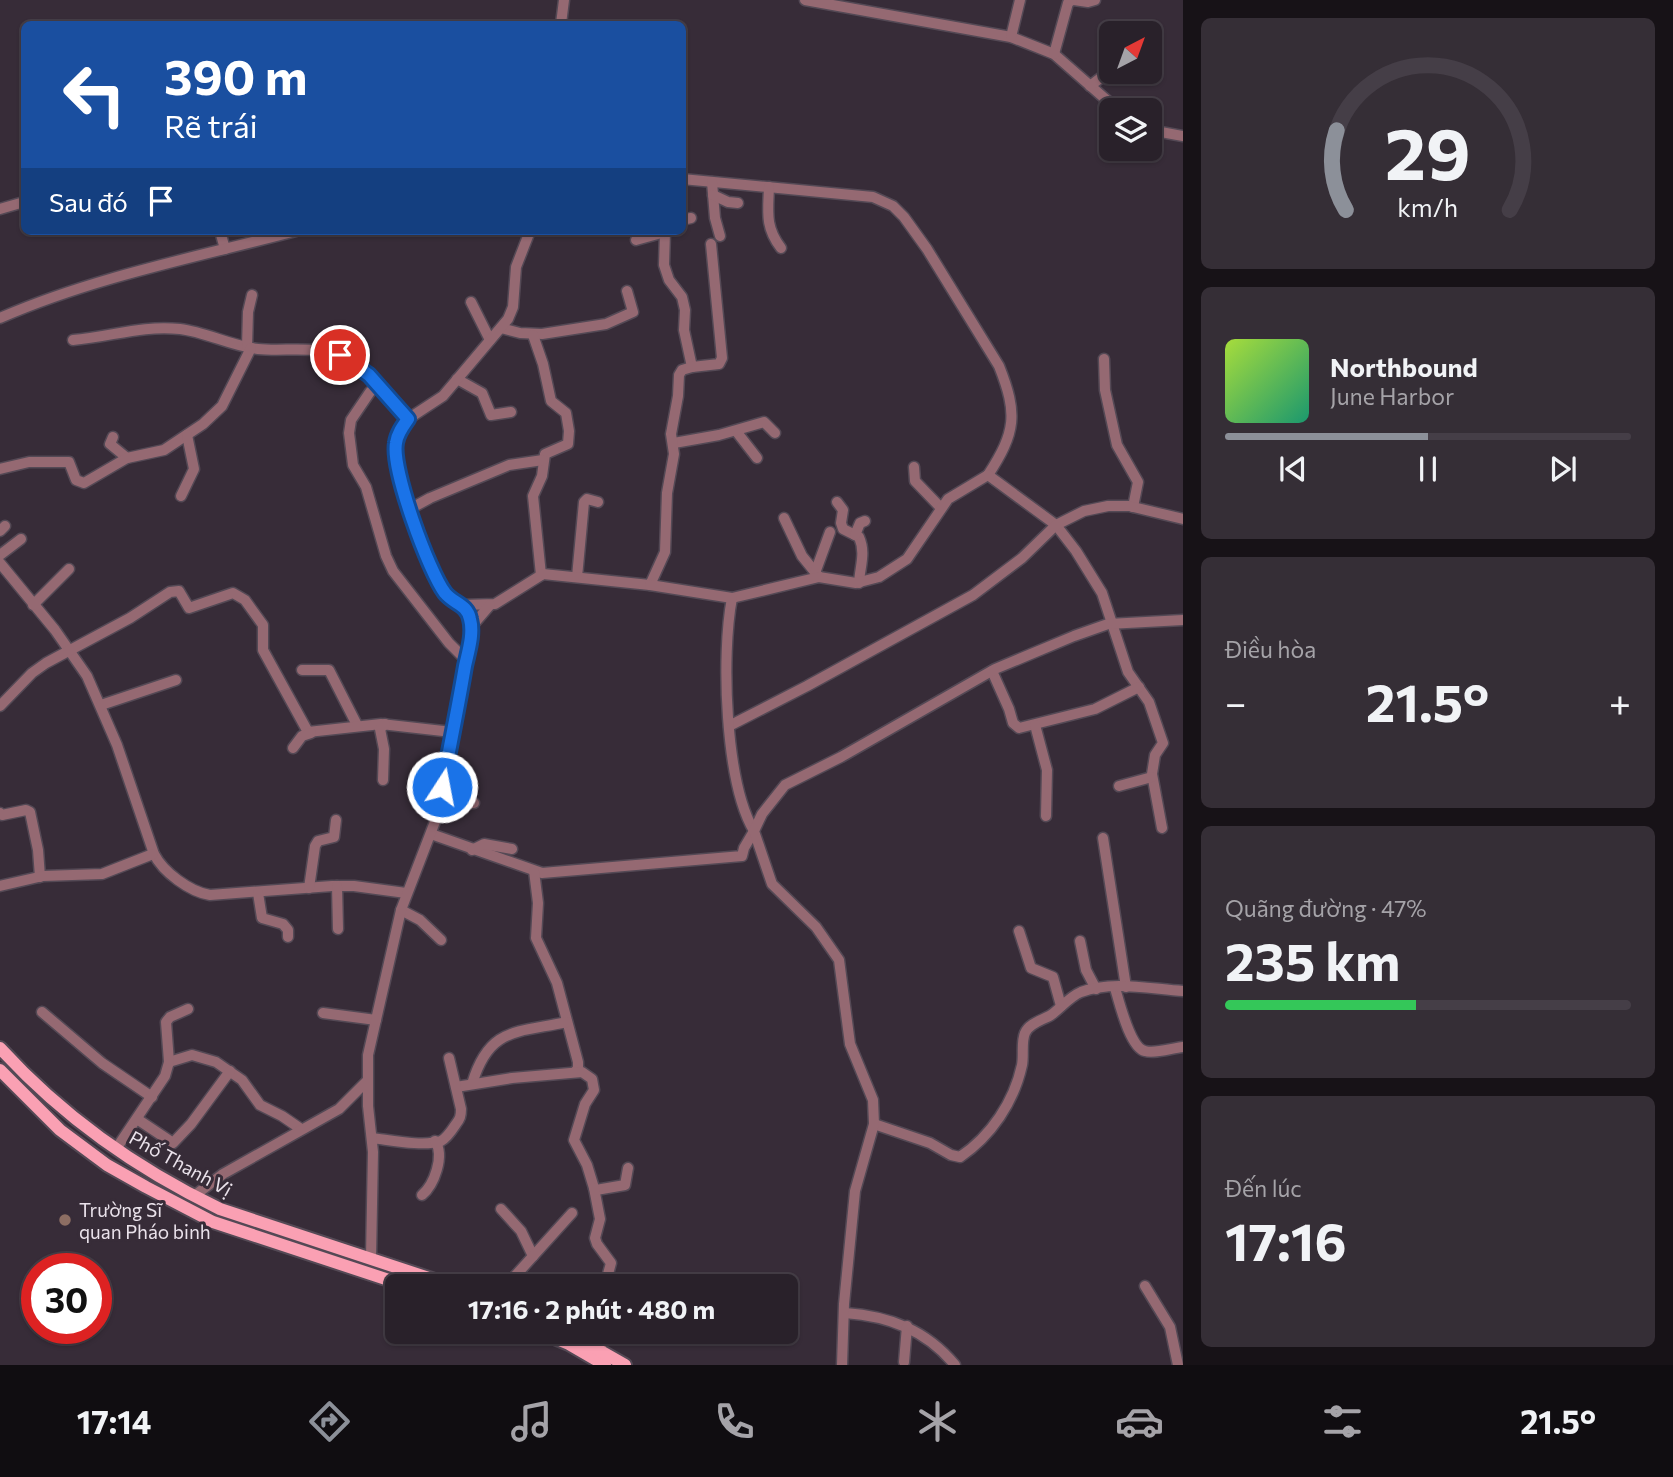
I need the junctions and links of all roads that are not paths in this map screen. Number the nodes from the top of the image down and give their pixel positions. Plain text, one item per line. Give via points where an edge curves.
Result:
1 (564, 0) edge
2 (805, 0) edge
3 (1020, 0) edge
4 (1073, 0) edge
5 (1095, 0) edge
6 (561, 21) edge
7 (1011, 37) junction
8 (1054, 54) junction
9 (1099, 79) edge
10 (1090, 86) junction
11 (1104, 98) edge
12 (1162, 132) edge
13 (1183, 136) edge
14 (686, 179) edge
15 (712, 182) junction
16 (769, 187) junction
17 (713, 195) junction
18 (21, 203) edge
19 (738, 203) dead end
20 (0, 209) edge
21 (221, 235) edge
22 (280, 235) edge
23 (528, 235) edge
24 (654, 235) edge
25 (665, 235) edge
26 (720, 236) dead end
27 (636, 240) dead end
28 (710, 244) dead end
29 (781, 248) dead end
30 (225, 249) junction
31 (627, 291) dead end
32 (252, 295) dead end
33 (471, 302) dead end
34 (0, 318) edge
35 (501, 328) junction
36 (533, 335) junction
37 (73, 340) dead end
38 (490, 340) junction
39 (249, 347) junction
40 (1104, 359) dead end
41 (692, 367) junction
42 (457, 379) junction
43 (379, 384) junction
44 (511, 412) dead end
45 (408, 419) junction
46 (736, 431) junction
47 (775, 433) dead end
48 (187, 435) junction
49 (113, 437) dead end
50 (674, 443) junction
51 (127, 458) junction
52 (757, 458) dead end
53 (543, 460) junction
54 (914, 467) dead end
55 (0, 469) edge
56 (988, 475) junction
57 (181, 496) dead end
58 (598, 502) dead end
59 (837, 502) dead end
60 (1134, 503) junction
61 (941, 508) junction
62 (410, 509) junction
63 (784, 518) dead end
64 (1183, 519) edge
65 (865, 521) dead end
66 (1056, 525) junction
67 (830, 532) dead end
68 (855, 535) junction
69 (21, 539) dead end
70 (0, 555) edge
71 (0, 563) edge
72 (69, 569) dead end
73 (541, 575) junction
74 (817, 575) junction
75 (577, 577) junction
76 (859, 583) junction
77 (650, 585) junction
78 (732, 598) junction
79 (462, 605) junction
80 (490, 605) junction
81 (33, 606) junction
82 (1183, 620) edge
83 (1114, 623) junction
84 (472, 626) junction
85 (69, 650) junction
86 (466, 660) junction
87 (302, 670) dead end
88 (992, 671) junction
89 (176, 680) dead end
90 (1139, 687) junction
91 (101, 705) junction
92 (0, 706) edge
93 (385, 724) junction
94 (358, 725) junction
95 (1035, 725) junction
96 (729, 726) junction
97 (453, 732) junction
98 (311, 733) junction
99 (293, 748) dead end
100 (1152, 777) junction
101 (383, 780) dead end
102 (1119, 786) dead end
103 (439, 803) junction
104 (474, 803) dead end
105 (0, 813) edge
106 (1046, 816) dead end
107 (336, 820) dead end
108 (1163, 828) dead end
109 (754, 831) junction
110 (431, 834) junction
111 (1103, 838) dead end
112 (512, 849) dead end
113 (472, 850) junction
114 (153, 853) junction
115 (534, 871) junction
116 (40, 877) junction
117 (0, 886) edge
118 (337, 886) junction
119 (309, 888) junction
120 (258, 893) junction
121 (406, 893) junction
122 (401, 910) junction
123 (338, 929) dead end
124 (1019, 931) dead end
125 (288, 937) dead end
126 (441, 940) dead end
127 (1080, 941) dead end
128 (1121, 987) junction
129 (1096, 989) junction
130 (1183, 991) edge
131 (1061, 1006) junction
132 (188, 1009) dead end
133 (42, 1012) dead end
134 (323, 1013) dead end
135 (376, 1020) junction
136 (567, 1022) junction
137 (1183, 1047) edge
138 (0, 1048) edge
139 (449, 1058) dead end
140 (169, 1062) junction
141 (0, 1070) edge
142 (230, 1070) junction
143 (575, 1072) junction
144 (367, 1081) junction
145 (472, 1084) junction
146 (456, 1087) junction
147 (152, 1097) junction
148 (137, 1119) junction
149 (874, 1124) junction
150 (301, 1129) junction
151 (372, 1138) junction
152 (435, 1141) junction
153 (116, 1149) junction
154 (628, 1168) dead end
155 (594, 1188) junction
156 (422, 1195) dead end
157 (194, 1196) junction
158 (501, 1209) dead end
159 (572, 1213) dead end
160 (533, 1256) junction
161 (371, 1257) junction
162 (419, 1274) edge
163 (517, 1274) edge
164 (608, 1274) edge
165 (385, 1279) edge
166 (1145, 1286) dead end
167 (845, 1313) junction
168 (907, 1326) junction
169 (569, 1344) edge
170 (590, 1344) edge
171 (601, 1344) edge
172 (598, 1348) junction
173 (904, 1362) dead end
174 (605, 1365) edge
175 (625, 1365) edge
176 (842, 1365) edge
177 (955, 1365) edge
178 (1178, 1365) edge

1 - 6 street
2 - 7 street
3 - 7 street
4 - 5 street
4 - 8 street
7 - 8 street
8 - 10 street
9 - 10 street
10 - 11 street
12 - 13 street
14 - 15 street
15 - 16 street
15 - 17 street
16 - 29 street via 768,225
16 - 56 street via 873,197 904,217 1007,385 1013,422 1004,451
17 - 19 street
17 - 26 street
18 - 20 street
21 - 30 street
22 - 30 street
23 - 35 street via 516,267 513,307
24 - 27 street
25 - 41 street via 664,265 682,297
28 - 41 street via 722,358 719,364
30 - 34 street via 79,289
31 - 36 street via 633,309 630,315 593,327
32 - 39 street
33 - 38 street
35 - 36 street
35 - 38 street
36 - 53 street via 551,401 566,413 569,423 568,444 547,452
37 - 39 street via 134,329 173,329
38 - 42 street
39 - 43 street via 331,352
39 - 48 street via 222,406
40 - 60 street via 1105,390 1117,445 1138,482
41 - 50 street via 679,375
42 - 44 street via 482,393 491,415
42 - 45 street via 439,400
43 - 45 street
43 - 86 street via 351,420 353,465 366,487 393,571
45 - 62 street via 398,436 396,454
46 - 47 street via 764,422
46 - 50 street
46 - 52 street
48 - 51 street via 159,453
48 - 57 street via 194,469
49 - 51 street via 110,443
50 - 77 street via 665,552
51 - 55 street via 84,483 76,480 69,462 29,462
53 - 62 street via 509,465
53 - 73 street via 533,496
54 - 61 street via 915,481
56 - 61 street
56 - 66 street
58 - 75 street via 584,502
59 - 68 street via 843,510 843,529
60 - 64 street
60 - 66 street via 1093,508
61 - 76 street via 907,559 879,577
62 - 79 street via 444,591
63 - 74 street
65 - 68 street
66 - 83 street via 1102,593
66 - 96 street via 1031,551 973,594
67 - 74 street
68 - 76 street via 864,553
69 - 70 street
71 - 81 street
72 - 81 street
73 - 75 street
73 - 80 street
74 - 76 street
74 - 78 street
75 - 77 street
77 - 78 street
78 - 96 street via 726,659
79 - 80 street
79 - 84 street
80 - 84 street
81 - 85 street
82 - 83 street
83 - 88 street
83 - 90 street via 1128,671
84 - 86 street
85 - 91 street
85 - 92 street via 32,673
85 - 98 street via 170,592 180,593 189,608 224,595 239,595 263,625 263,649
86 - 97 street
87 - 94 street via 329,670
88 - 95 street via 1014,724 1018,728
88 - 109 street via 785,785
89 - 91 street
90 - 95 street via 1106,705
90 - 100 street via 1163,741 1155,755
91 - 114 street
93 - 94 street
93 - 97 street
93 - 101 street via 380,729
94 - 98 street
95 - 106 street via 1047,765
96 - 109 street via 740,797
97 - 103 street
98 - 99 street
100 - 102 street
100 - 108 street
103 - 104 street
103 - 110 street
105 - 116 street via 30,812
107 - 119 street via 334,836 315,846
109 - 115 street via 740,858
109 - 149 street via 772,884 816,927 839,960 850,1044 873,1100
110 - 113 street
110 - 121 street
111 - 128 street
112 - 113 street via 484,845
113 - 115 street
114 - 116 street via 98,875
114 - 120 street via 162,866 203,894
115 - 136 street via 536,938 557,983
116 - 117 street
118 - 119 street
118 - 121 street
118 - 123 street
119 - 120 street
120 - 125 street via 262,918 283,924
121 - 122 street
122 - 126 street
122 - 135 street
124 - 131 street via 1031,968 1051,976
127 - 129 street
128 - 129 street
128 - 130 street
128 - 137 street via 1127,1026 1140,1049
129 - 131 street
131 - 149 street via 1026,1031 1022,1065 998,1121 960,1157
132 - 140 street via 166,1022
133 - 147 street
134 - 135 street
135 - 144 street
136 - 143 street via 579,1068
136 - 145 street via 493,1041
138 - 153 main road, Phố Thanh Vị via 52,1101
139 - 146 street
140 - 142 street via 191,1055
140 - 147 street
141 - 165 main road, Phố Thanh Vị via 90,1153 177,1204 213,1222
142 - 148 street via 173,1143
142 - 150 street via 260,1105
143 - 145 street
143 - 155 street via 588,1074 594,1083 574,1140
144 - 150 street via 339,1109
144 - 151 street
145 - 146 street
146 - 152 street via 461,1117 442,1140
147 - 148 street
148 - 153 street
149 - 167 street via 855,1191
150 - 157 street
151 - 152 street
151 - 161 street
152 - 156 street via 439,1153 434,1178
153 - 157 main road, Phố Thanh Vị
154 - 155 street via 625,1185
155 - 164 street via 600,1219 595,1238 611,1263
157 - 161 main road, Phố Thanh Vị via 220,1209
158 - 160 street via 521,1230
159 - 160 street
160 - 163 street
161 - 162 main road, Phố Thanh Vị
166 - 178 street via 1170,1326
167 - 168 street
167 - 176 street
168 - 173 street
168 - 177 street
169 - 174 main road
170 - 172 main road
171 - 172 street
172 - 175 main road

